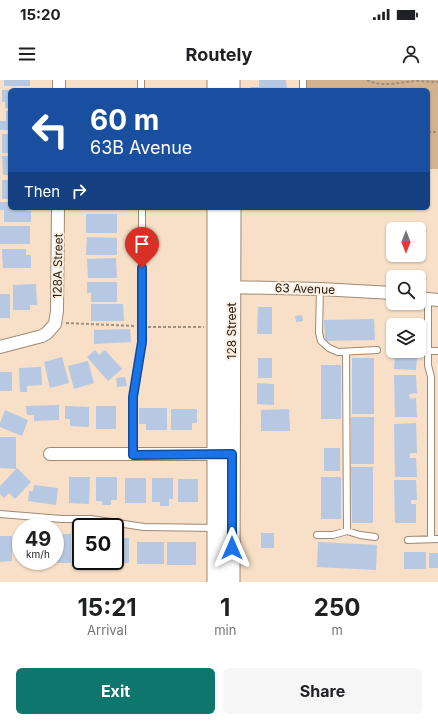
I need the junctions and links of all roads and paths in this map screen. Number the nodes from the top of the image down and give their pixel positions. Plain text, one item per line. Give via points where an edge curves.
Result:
1 (366, 80) edge
2 (438, 82) edge
3 (58, 210) edge
4 (142, 210) edge
5 (216, 210) edge
6 (232, 210) edge
7 (224, 287) junction
8 (320, 289) junction
9 (386, 293) edge
10 (428, 299) edge
11 (60, 323) junction
12 (138, 327) dead end
13 (147, 327) dead end
14 (205, 327) dead end
15 (0, 347) edge
16 (377, 350) dead end
17 (428, 351) junction
18 (438, 351) edge
19 (346, 352) junction
20 (50, 454) dead end
21 (224, 454) junction
22 (133, 455) junction
23 (0, 514) edge
24 (216, 528) junction
25 (347, 531) junction
26 (317, 535) dead end
27 (375, 537) dead end
28 (435, 539) edge
29 (408, 540) dead end
30 (216, 582) edge
31 (231, 582) edge

1 - 2 path via 385,84
3 - 11 street, 128A Street
4 - 22 lane via 142,342 133,397
5 - 7 main road, 128 Street
6 - 7 main road, 128 Street
7 - 8 street, 63 Avenue
7 - 21 main road, 128 Street
8 - 9 street, 63 Avenue
8 - 19 lane via 321,341 338,352
10 - 17 lane
11 - 12 path
11 - 15 street via 42,336
13 - 14 path
16 - 19 lane
17 - 18 lane
17 - 28 lane via 431,377
19 - 25 lane
20 - 22 street
21 - 22 street
21 - 24 main road
21 - 31 main road
23 - 24 lane via 91,519 144,527
24 - 30 main road
25 - 26 lane
25 - 27 lane
28 - 29 lane

